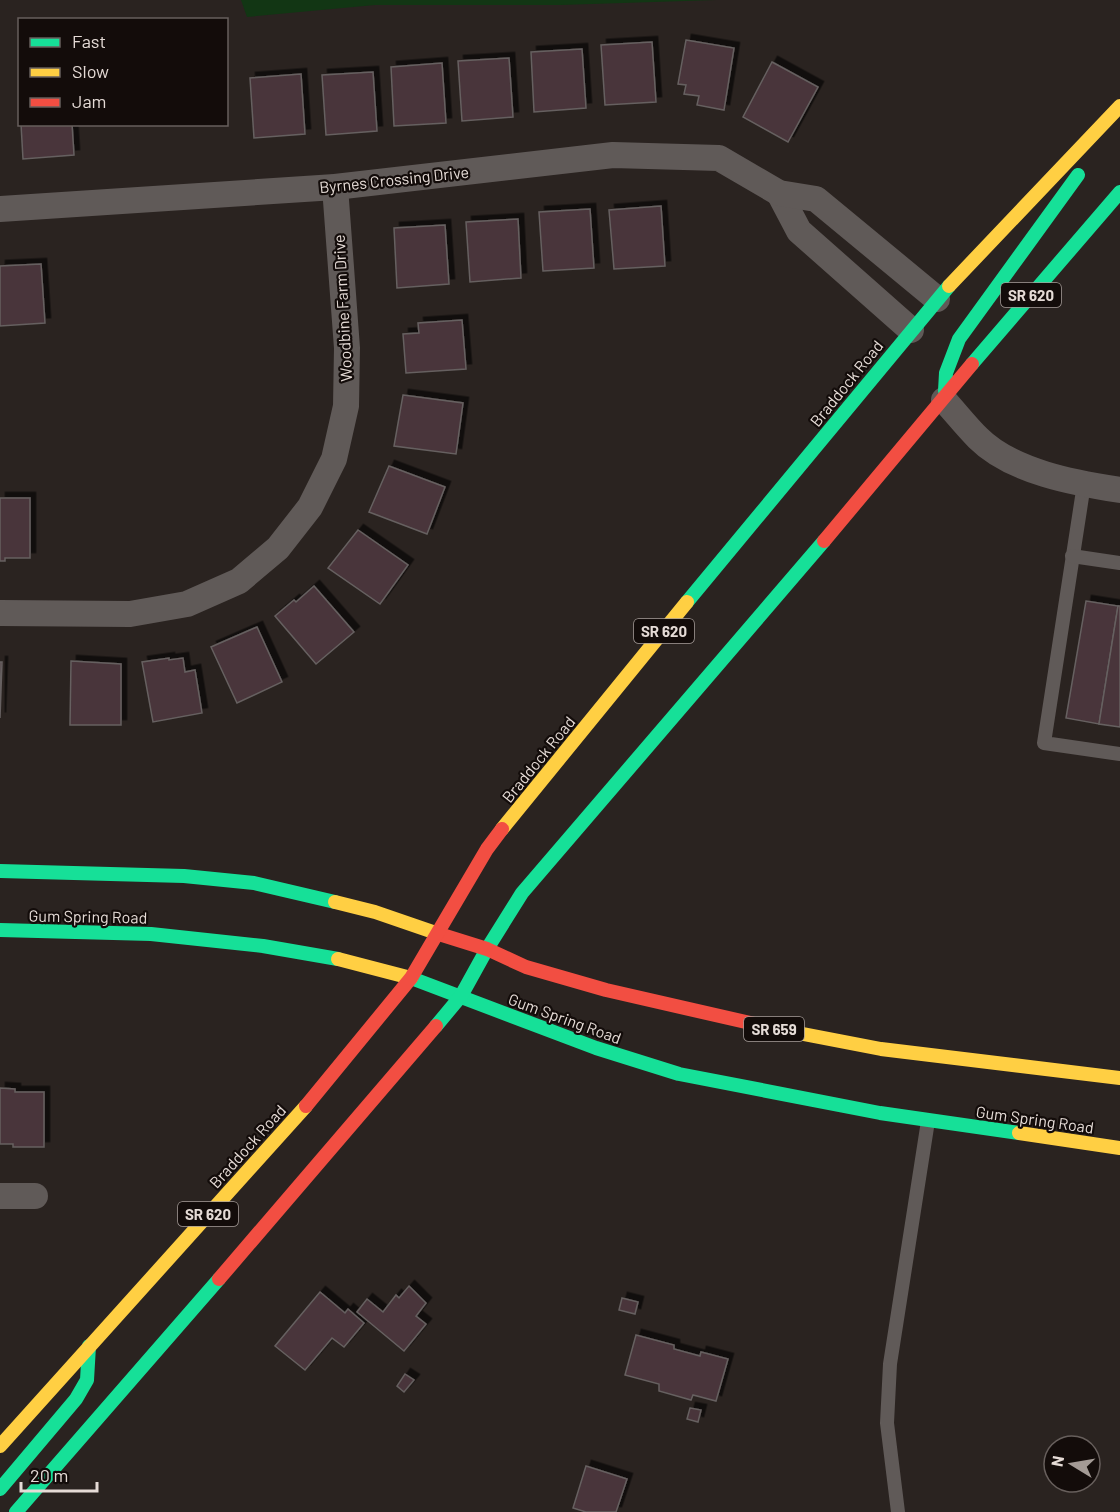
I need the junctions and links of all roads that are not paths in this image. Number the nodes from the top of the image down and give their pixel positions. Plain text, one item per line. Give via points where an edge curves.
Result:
1 (1120, 106) edge
2 (1120, 118) edge
3 (335, 187) junction
4 (779, 192) junction
5 (1120, 192) edge
6 (0, 208) edge
7 (937, 298) junction
8 (911, 330) junction
9 (944, 400) junction
10 (1084, 484) junction
11 (1120, 490) edge
12 (1072, 555) junction
13 (1120, 563) edge
14 (0, 613) edge
15 (1120, 753) edge
16 (0, 871) edge
17 (0, 930) edge
18 (439, 934) junction
19 (487, 949) junction
20 (411, 978) junction
21 (460, 996) junction
22 (1120, 1078) edge
23 (928, 1120) junction
24 (1120, 1148) edge
25 (0, 1196) edge
26 (35, 1196) dead end
27 (89, 1346) junction
28 (0, 1446) edge
29 (0, 1489) edge
30 (16, 1512) edge
31 (898, 1512) edge

1 - 7 main road, Braddock Road / SR 620
2 - 9 main road via 959,339 946,373
3 - 4 street, Byrnes Crossing Drive via 613,155 719,158
3 - 6 street, Byrnes Crossing Drive
3 - 14 street, Woodbine Farm Drive via 347,348 346,406 334,459 310,507 278,548 238,581 187,604 130,614
4 - 7 street, Byrnes Crossing Drive via 816,199
4 - 8 street via 799,231
5 - 9 main road, SR 620
7 - 8 main road, Braddock Road / SR 620
8 - 18 main road, Braddock Road / SR 620 via 525,799 488,849
9 - 10 street via 992,449 1048,476
9 - 19 main road, SR 620 via 522,893
10 - 11 street
10 - 12 lane
12 - 13 lane
12 - 15 lane via 1044,743
16 - 18 main road, SR 659 via 184,876 254,883 375,912
17 - 20 main road, Gum Spring Road via 151,934 263,946 352,961
18 - 19 main road, SR 659
18 - 20 main road, Braddock Road / SR 620
19 - 21 main road
19 - 22 main road, SR 659 via 526,967 606,990 745,1023 881,1049
20 - 21 main road, Gum Spring Road
20 - 27 main road, Braddock Road / SR 620 via 313,1098
21 - 23 main road, Gum Spring Road via 596,1048 679,1074
21 - 30 main road
23 - 24 main road, Gum Spring Road
23 - 31 lane via 890,1364 887,1423
25 - 26 street
27 - 28 main road, Braddock Road / SR 620
27 - 29 main road via 87,1380 76,1399

